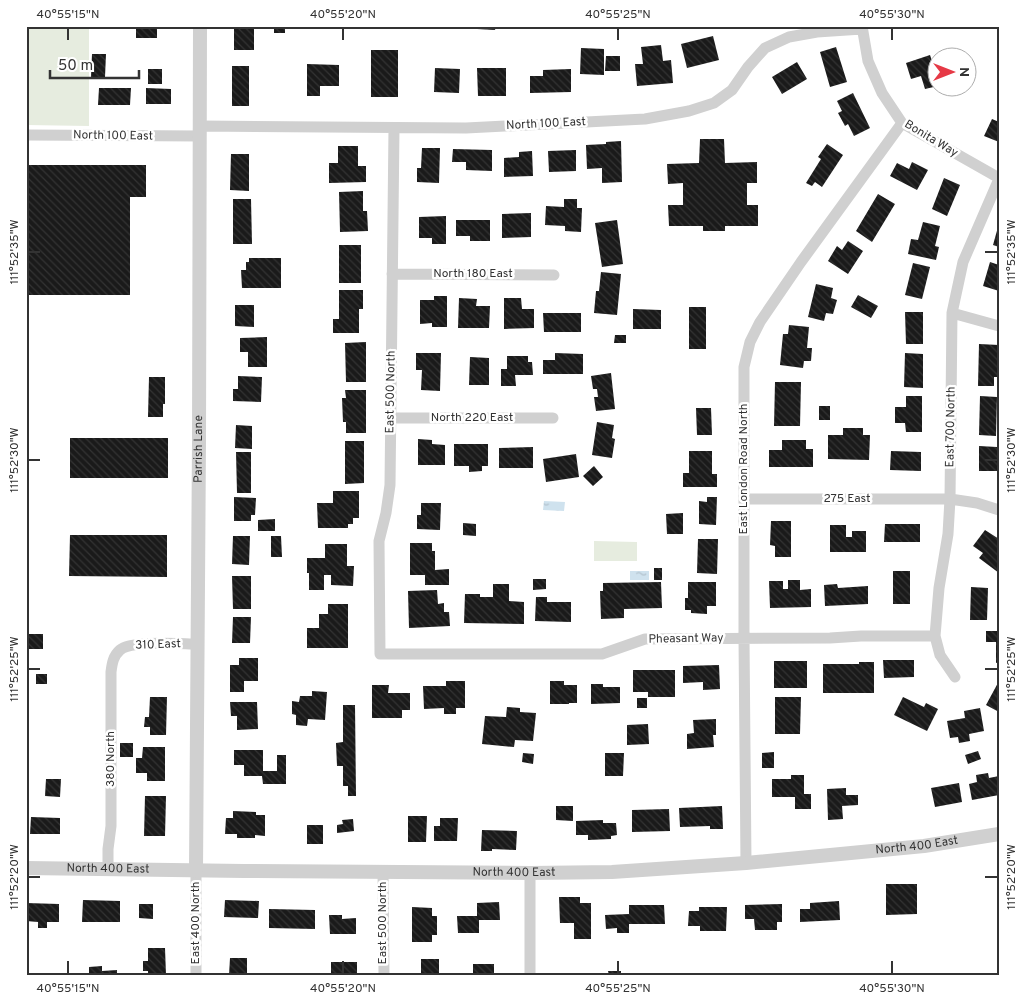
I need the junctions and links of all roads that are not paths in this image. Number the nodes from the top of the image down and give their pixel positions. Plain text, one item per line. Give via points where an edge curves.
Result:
1 (200, 26) edge
2 (862, 28) edge
3 (902, 123) junction
4 (394, 128) junction
5 (200, 131) junction
6 (26, 135) edge
7 (999, 178) edge
8 (392, 274) junction
9 (554, 275) dead end
10 (952, 312) junction
11 (999, 326) edge
12 (391, 418) junction
13 (554, 418) dead end
14 (744, 499) junction
15 (950, 499) junction
16 (999, 510) edge
17 (935, 636) junction
18 (744, 638) junction
19 (198, 644) junction
20 (119, 651) joint
21 (380, 654) joint
22 (955, 677) dead end
23 (999, 834) edge
24 (746, 863) junction
25 (26, 868) edge
26 (108, 870) junction
27 (196, 870) junction
28 (383, 871) junction
29 (530, 873) junction
30 (196, 975) edge
31 (384, 975) edge
32 (530, 975) edge

1 - 5 street, Parrish Lane
2 - 3 street, Bonita Way via 868,61 882,93
2 - 4 street, North 100 East via 788,37 765,48 732,90 714,103 689,111 645,119 466,128
3 - 7 street, Bonita Way
3 - 14 street, East London Road North via 801,262 750,342 744,366
4 - 5 street, North 100 East
4 - 8 street, East 500 North
5 - 6 street, North 100 East
5 - 19 street, Parrish Lane
7 - 10 street, East 700 North via 964,262
8 - 9 street, North 180 East
8 - 12 street, East 500 North
10 - 11 street
10 - 15 street, East 700 North
12 - 13 street, North 220 East
12 - 21 street, East 500 North via 390,485 379,541
14 - 15 street, 275 East
14 - 18 street, East London Road North
15 - 16 street, 275 East via 977,502
15 - 17 street, East 700 North
17 - 18 street, Pheasant Way
17 - 22 street, East 700 North via 940,655
18 - 21 street, Pheasant Way via 645,639 602,654
18 - 24 street, East London Road North
19 - 20 street, 310 East via 138,644
19 - 27 street, Parrish Lane
20 - 26 street, 380 North via 111,672
23 - 24 street, North 400 East via 924,846
24 - 29 street, North 400 East via 612,872
25 - 26 street, North 400 East
26 - 27 street, North 400 East
27 - 28 street, North 400 East
27 - 30 street, East 400 North
28 - 29 street, North 400 East
28 - 31 street, East 500 North
29 - 32 street

